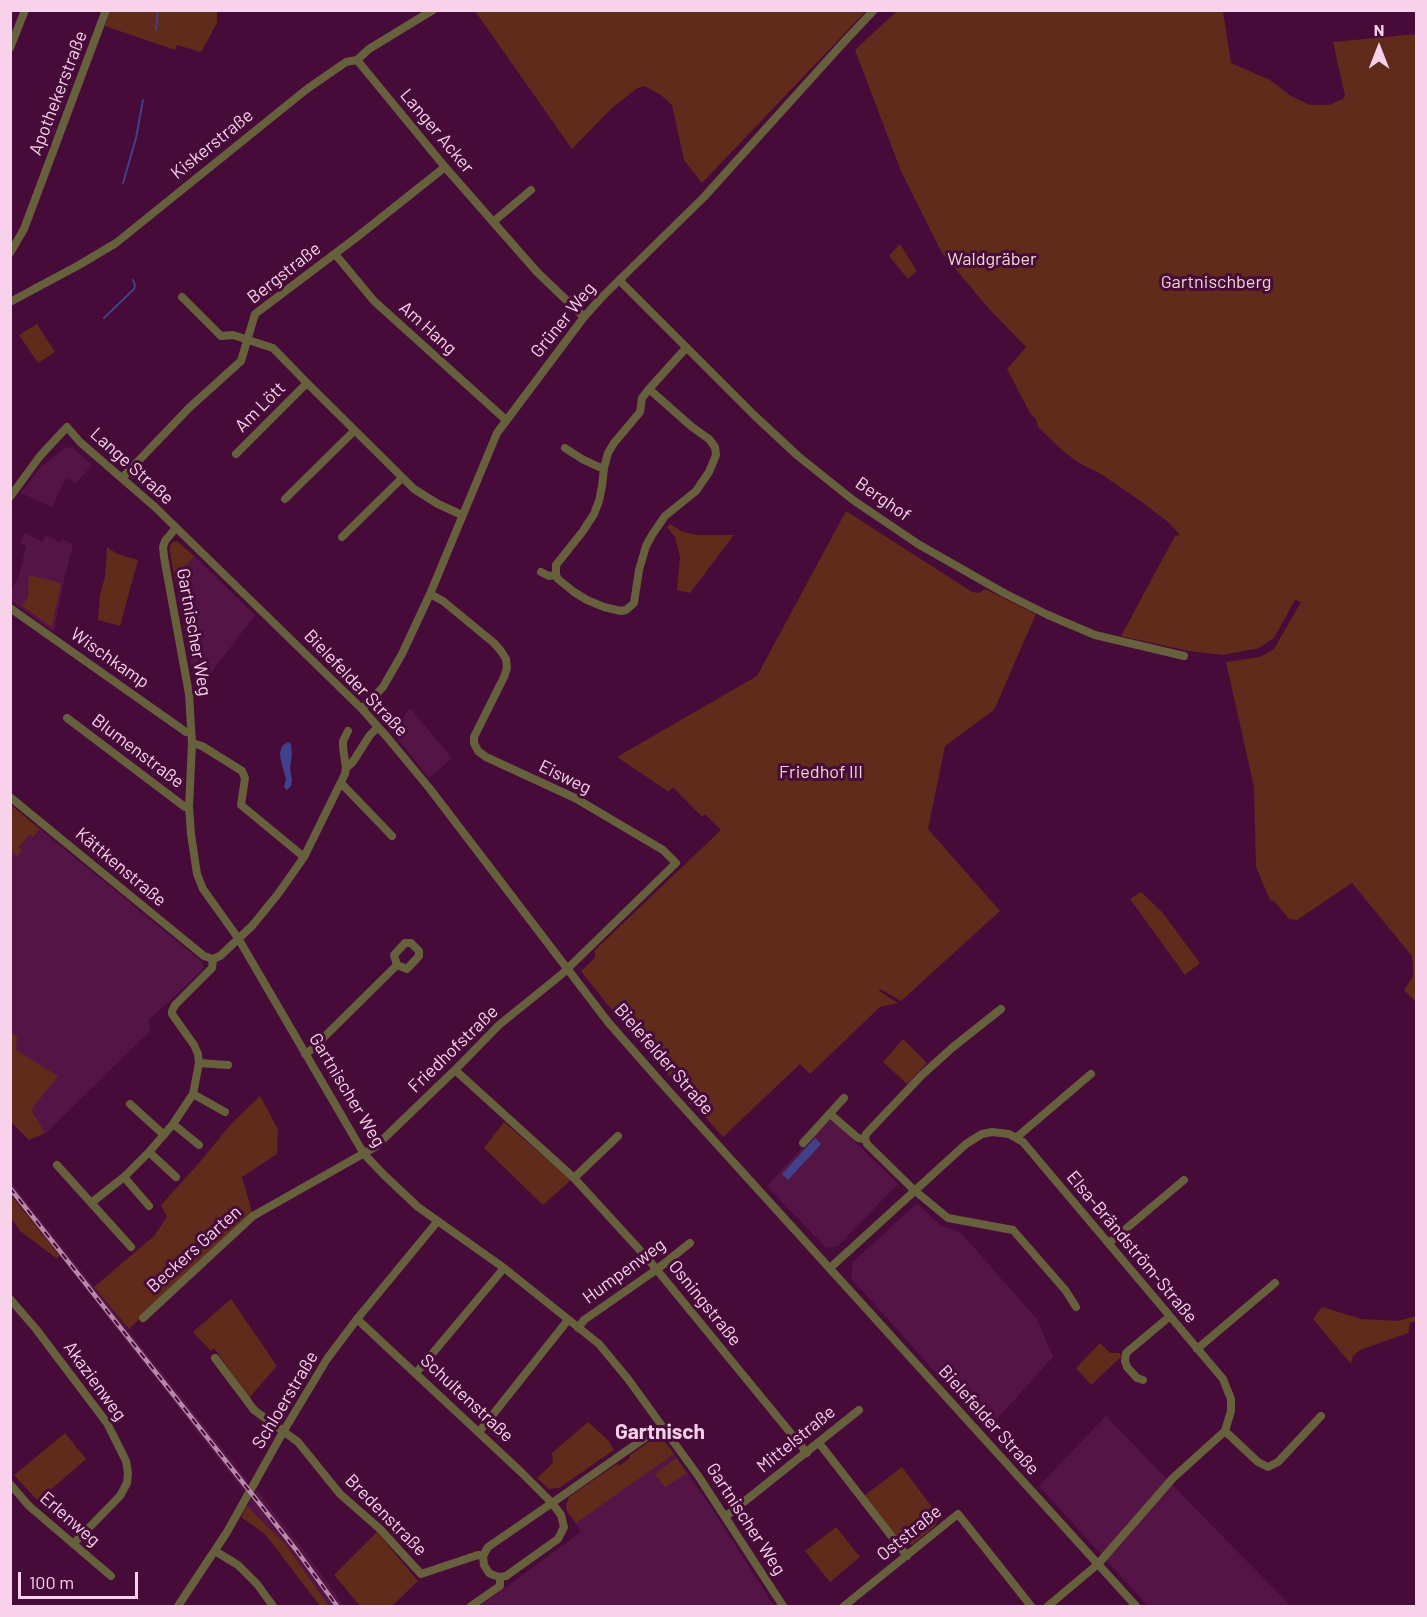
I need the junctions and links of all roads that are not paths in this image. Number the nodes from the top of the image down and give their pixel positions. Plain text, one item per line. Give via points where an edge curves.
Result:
1 (25, 10) edge
2 (106, 10) edge
3 (433, 10) edge
4 (874, 10) edge
5 (10, 48) edge
6 (357, 60) junction
7 (445, 167) junction
8 (531, 190) dead end
9 (493, 222) junction
10 (10, 253) edge
11 (335, 254) junction
12 (619, 280) junction
13 (182, 297) dead end
14 (10, 302) edge
15 (584, 317) junction
16 (247, 339) junction
17 (686, 348) junction
18 (307, 383) junction
19 (649, 388) junction
20 (506, 420) junction
21 (354, 430) junction
22 (566, 448) dead end
23 (236, 454) dead end
24 (604, 468) junction
25 (122, 478) junction
26 (402, 478) junction
27 (10, 497) edge
28 (285, 499) dead end
29 (462, 515) junction
30 (175, 528) junction
31 (342, 537) dead end
32 (541, 572) dead end
33 (556, 575) junction
34 (430, 594) junction
35 (10, 608) edge
36 (1184, 656) dead end
37 (363, 709) junction
38 (67, 718) dead end
39 (378, 727) junction
40 (348, 730) dead end
41 (191, 732) junction
42 (192, 743) junction
43 (346, 768) junction
44 (341, 783) junction
45 (10, 797) edge
46 (189, 807) junction
47 (392, 836) dead end
48 (304, 857) junction
49 (238, 938) junction
50 (213, 959) junction
51 (397, 965) dead end
52 (567, 969) junction
53 (1001, 1009) dead end
54 (305, 1054) junction
55 (200, 1063) junction
56 (228, 1065) dead end
57 (455, 1070) junction
58 (1091, 1074) dead end
59 (193, 1094) junction
60 (844, 1098) dead end
61 (130, 1104) dead end
62 (225, 1112) dead end
63 (830, 1114) junction
64 (172, 1124) junction
65 (164, 1135) junction
66 (618, 1136) dead end
67 (1017, 1137) junction
68 (865, 1139) junction
69 (803, 1143) dead end
70 (199, 1145) dead end
71 (149, 1152) junction
72 (364, 1154) junction
73 (57, 1165) dead end
74 (176, 1177) dead end
75 (124, 1178) junction
76 (574, 1178) junction
77 (1184, 1180) dead end
78 (914, 1191) junction
79 (91, 1203) junction
80 (149, 1206) dead end
81 (437, 1221) junction
82 (690, 1243) dead end
83 (1108, 1243) junction
84 (130, 1247) dead end
85 (504, 1268) junction
86 (830, 1268) junction
87 (656, 1270) junction
88 (1275, 1283) dead end
89 (10, 1299) edge
90 (1076, 1307) dead end
91 (1169, 1317) junction
92 (143, 1318) dead end
93 (357, 1319) junction
94 (568, 1320) junction
95 (578, 1328) junction
96 (1197, 1349) junction
97 (215, 1358) dead end
98 (416, 1373) junction
99 (1143, 1380) dead end
100 (859, 1410) dead end
101 (1321, 1416) dead end
102 (662, 1426) junction
103 (1225, 1431) junction
104 (283, 1432) junction
105 (479, 1432) junction
106 (819, 1443) junction
107 (807, 1453) junction
108 (10, 1484) edge
109 (552, 1503) junction
110 (725, 1516) junction
111 (73, 1544) junction
112 (215, 1551) junction
113 (483, 1556) junction
114 (907, 1556) junction
115 (1098, 1564) junction
116 (111, 1576) dead end
117 (500, 1577) junction
118 (178, 1606) edge
119 (273, 1606) edge
120 (471, 1606) edge
121 (783, 1606) edge
122 (844, 1606) edge
123 (1031, 1606) edge
124 (1048, 1606) edge
125 (1136, 1606) edge

1 - 5 street
2 - 10 street, Apothekerstraße via 24,229
3 - 6 street, Kiskerstraße
4 - 12 street, Grüner Weg via 704,197
6 - 7 street, Langer Acker
6 - 14 street, Kiskerstraße via 346,62 308,89 116,243
7 - 9 street, Langer Acker
7 - 11 street, Bergstraße
8 - 9 street
9 - 15 street, Langer Acker
11 - 16 street, Bergstraße via 255,314
11 - 20 street, Am Hang via 374,301
12 - 15 street, Grüner Weg
12 - 17 street, Berghof
13 - 16 street, Am Lött via 221,336
15 - 20 street, Grüner Weg
16 - 18 street, Am Lött via 273,348
16 - 25 street, Bergstraße via 241,361
17 - 19 street
17 - 36 street, Berghof via 798,456 918,544 998,590 1095,635
18 - 21 street, Am Lött
18 - 23 street, Am Lött
19 - 24 street via 642,398 640,412 614,443
19 - 33 street via 715,447 709,471 696,491 665,516 652,534 639,570 634,603 626,610 613,610 586,600
20 - 29 street, Grüner Weg
21 - 26 street, Am Lött
21 - 28 street
22 - 24 street
24 - 33 street via 594,514 556,565
25 - 27 street, Lange Straße via 67,427
25 - 30 street, Lange Straße
26 - 29 street, Am Lött via 438,504
26 - 31 street
29 - 34 street, Grüner Weg
30 - 37 street, Bielefelder Straße
30 - 41 street, Gartnischer Weg via 163,547 189,694
32 - 33 street
34 - 37 street, Grüner Weg via 402,654
34 - 52 street, Eisweg via 494,643 506,659 504,677 474,737 478,751 575,798 663,850 676,863
35 - 41 street, Wischkamp
37 - 39 street, Bielefelder Straße
38 - 46 street, Blumenstraße
39 - 43 street
39 - 52 street, Bielefelder Straße
40 - 43 street via 343,741
41 - 42 street, Gartnischer Weg
42 - 46 street, Gartnischer Weg
42 - 48 street via 242,771 245,778 241,804
43 - 44 street
44 - 47 street
44 - 48 street
45 - 50 street, Kättkenstraße via 204,956
46 - 49 street, Gartnischer Weg via 194,862 202,889
48 - 49 street via 252,926
49 - 50 street
49 - 54 street, Gartnischer Weg
50 - 55 street via 212,968 175,1005 172,1014 194,1045
51 - 54 street
52 - 57 street, Friedhofstraße via 499,1025
52 - 86 street, Bielefelder Straße via 659,1080
53 - 68 street via 922,1075
54 - 72 street, Gartnischer Weg
55 - 56 street
55 - 59 street
57 - 72 street, Friedhofstraße
57 - 76 street, Osningstraße
58 - 67 street
59 - 62 street
59 - 64 street
60 - 63 street
61 - 65 street
63 - 68 street via 858,1138
63 - 69 street
64 - 65 street
64 - 70 street
65 - 71 street
66 - 76 street
67 - 78 street via 992,1132 974,1138
67 - 83 street, Elsa-Brändström-Straße
68 - 78 street
71 - 74 street
71 - 75 street
72 - 81 street, Gartnischer Weg
72 - 92 street, Beckers Garten via 253,1216
73 - 79 street
75 - 79 street
75 - 80 street
76 - 87 street, Osningstraße
77 - 83 street
78 - 86 street
78 - 90 street via 948,1218 1013,1230
79 - 84 street
81 - 85 street, Gartnischer Weg
81 - 93 street, Schloerstraße
82 - 87 street, Humpenweg
83 - 91 street, Elsa-Brändström-Straße
85 - 94 street, Gartnischer Weg
85 - 98 street
86 - 115 street, Bielefelder Straße
87 - 95 street, Humpenweg
87 - 107 street, Osningstraße
88 - 96 street
89 - 111 street, Akazienweg via 107,1423 126,1461 127,1483 120,1496
91 - 96 street, Elsa-Brändström-Straße
91 - 99 street via 1126,1353 1127,1367
93 - 98 street, Schultenstraße
93 - 104 street, Schloerstraße via 327,1359
94 - 95 street, Gartnischer Weg
94 - 105 street, Humpenweg
95 - 102 street, Gartnischer Weg via 599,1344
96 - 103 street, Elsa-Brändström-Straße via 1228,1389 1231,1411
97 - 104 street via 254,1410
98 - 105 street, Schultenstraße
100 - 106 street, Mittelstraße
101 - 103 street via 1278,1462 1268,1467
102 - 109 street
102 - 110 street, Gartnischer Weg
103 - 115 street via 1173,1478
104 - 112 street, Schloerstraße
104 - 113 street, Bredenstraße via 298,1442 340,1494 380,1529 421,1574
105 - 109 street, Schultenstraße
106 - 107 street, Mittelstraße
106 - 114 street
107 - 110 street, Mittelstraße
108 - 111 street, Erlenweg
109 - 113 street via 488,1547
109 - 117 street via 564,1527 558,1539
110 - 121 street, Gartnischer Weg
111 - 116 street, Erlenweg
112 - 118 street, Schloerstraße
112 - 119 street via 238,1565
113 - 117 street via 489,1573
114 - 122 street, Oststraße
114 - 123 street, Oststraße via 958,1514
115 - 124 street
115 - 125 street, Bielefelder Straße
117 - 120 street via 500,1586

